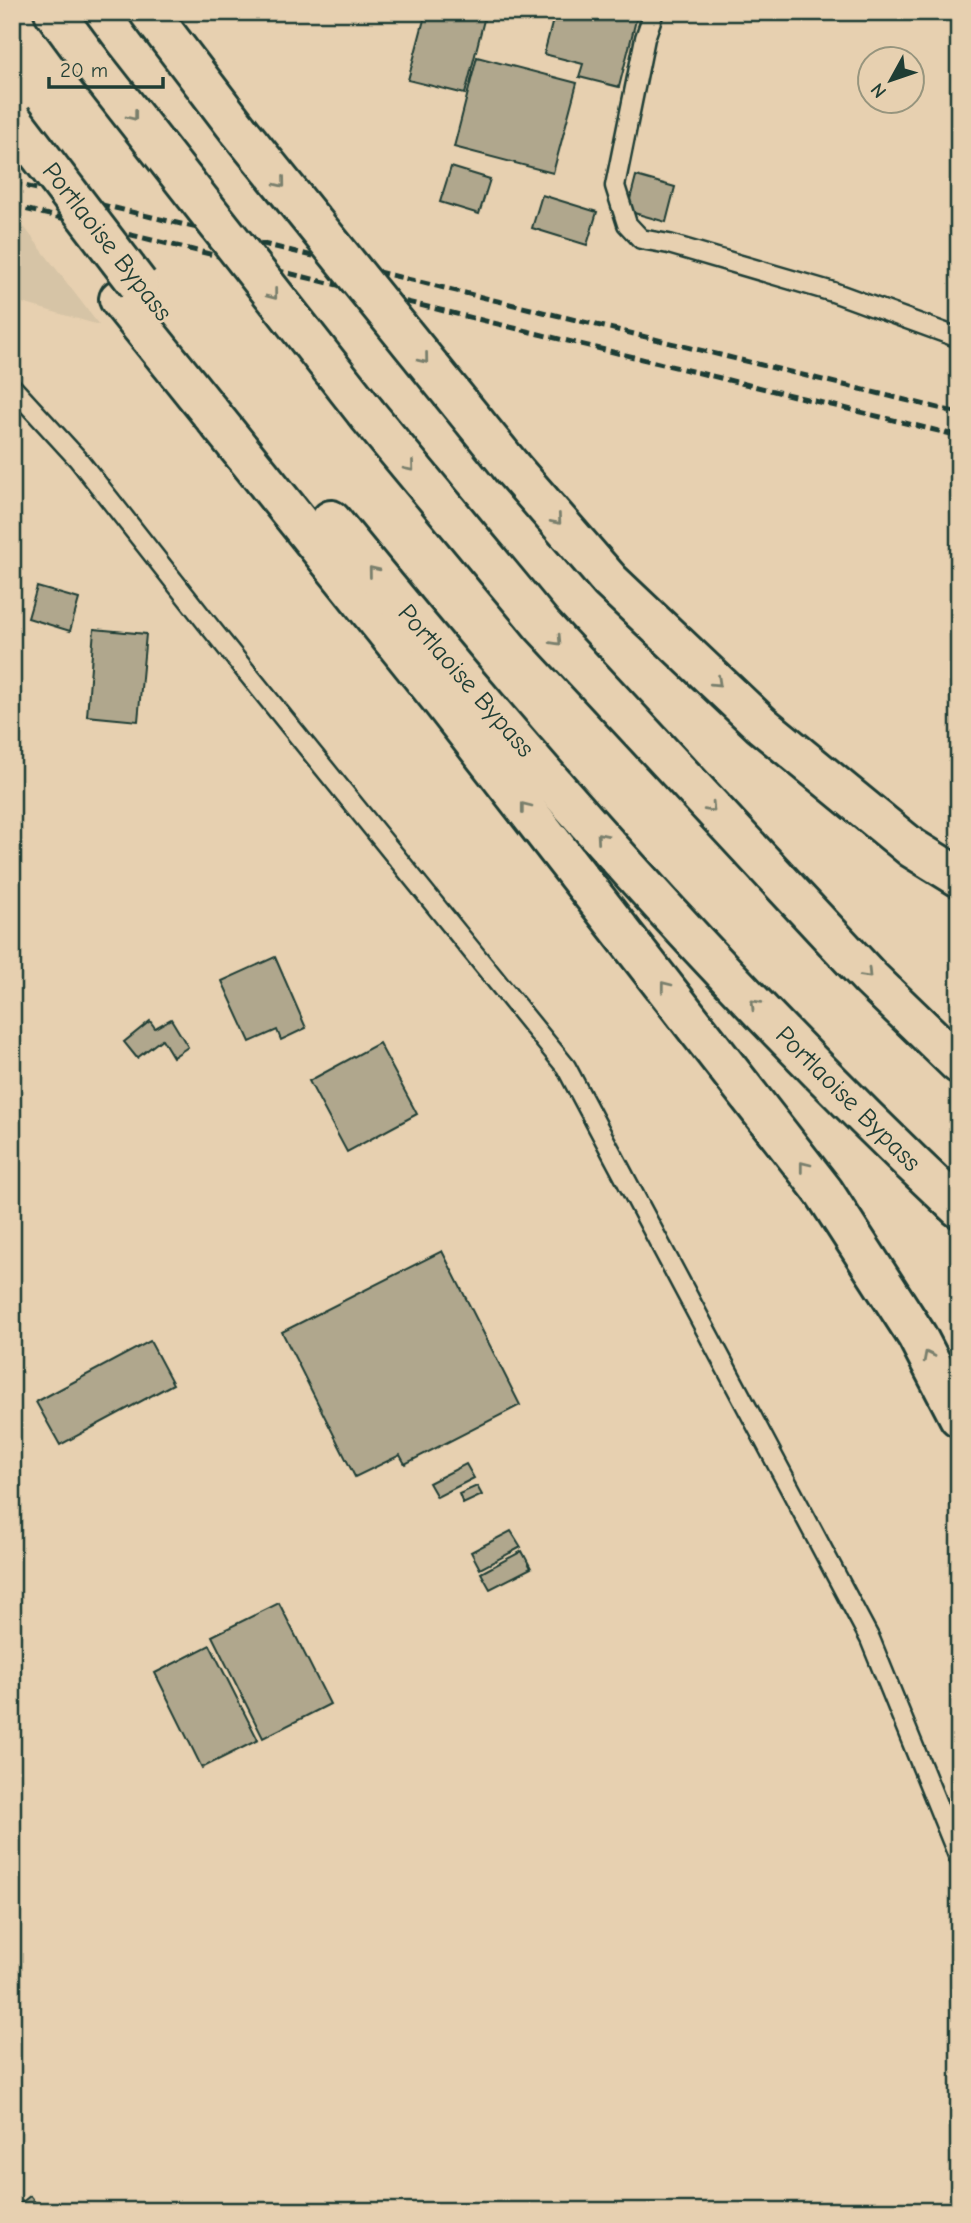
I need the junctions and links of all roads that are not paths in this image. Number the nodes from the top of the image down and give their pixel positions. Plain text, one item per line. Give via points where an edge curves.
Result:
1 (54, 12) edge
2 (149, 12) edge
3 (654, 12) edge
4 (12, 119) edge
5 (12, 155) edge
6 (129, 291) junction
7 (959, 338) edge
8 (12, 387) edge
9 (959, 877) edge
10 (959, 1064) edge
11 (959, 1208) edge
12 (959, 1417) edge
13 (959, 1858) edge

1 -> 10 highway, bridge via 366,414 552,635 872,979
2 -> 9 highway, bridge via 238,130 512,468 610,581 762,725 912,848
3 - 7 lane via 615,187 627,224 641,239 833,292
4 - 6 highway, Portlaoise Bypass, bridge
5 - 6 highway
11 -> 6 highway, Portlaoise Bypass via 878,1132 656,901
12 -> 6 highway via 917,1336 824,1192
8 - 13 lane via 79,459 566,1067 870,1639

